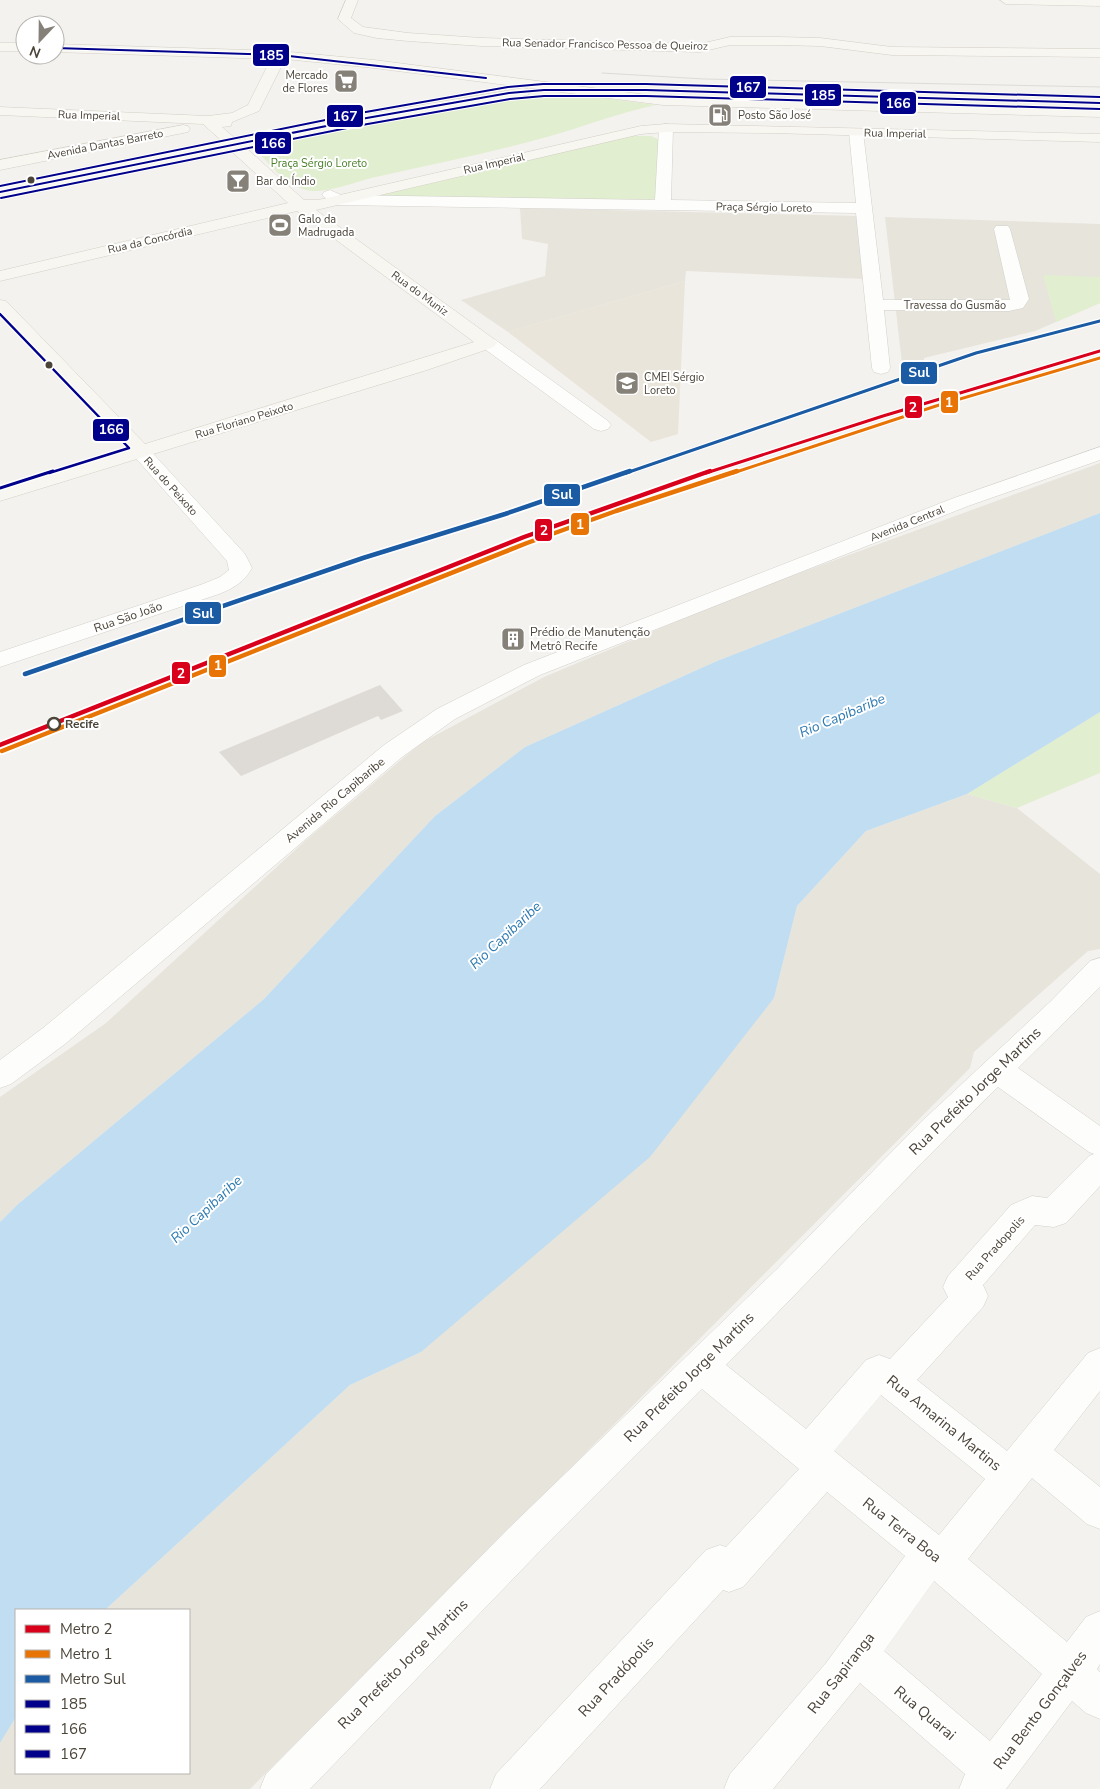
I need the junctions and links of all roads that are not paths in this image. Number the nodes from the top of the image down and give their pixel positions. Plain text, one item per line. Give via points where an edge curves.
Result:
1 (352, 0) edge
2 (1006, 0) edge
3 (1100, 2) edge
4 (0, 47) edge
5 (15, 47) edge
6 (65, 48) edge
7 (1100, 53) edge
8 (280, 55) junction
9 (582, 90) junction
10 (700, 103) junction
11 (0, 111) edge
12 (1100, 113) edge
13 (636, 114) dead end
14 (209, 122) junction
15 (597, 125) dead end
16 (666, 128) junction
17 (856, 132) junction
18 (289, 134) junction
19 (1100, 138) edge
20 (239, 150) junction
21 (0, 165) edge
22 (0, 192) edge
23 (333, 199) junction
24 (0, 204) edge
25 (301, 205) junction
26 (663, 206) junction
27 (865, 208) junction
28 (321, 221) junction
29 (1002, 229) dead end
30 (0, 276) edge
31 (875, 304) junction
32 (0, 305) edge
33 (488, 344) junction
34 (881, 368) dead end
35 (602, 425) dead end
36 (140, 451) junction
37 (1100, 453) edge
38 (0, 495) edge
39 (237, 559) joint
40 (715, 599) joint
41 (0, 660) edge
42 (1100, 969) edge
43 (997, 1070) junction
44 (0, 1076) edge
45 (1095, 1132) edge
46 (1100, 1165) edge
47 (1100, 1364) edge
48 (700, 1365) junction
49 (886, 1376) junction
50 (816, 1461) junction
51 (1019, 1464) junction
52 (1100, 1512) edge
53 (937, 1557) junction
54 (1100, 1631) edge
55 (857, 1654) junction
56 (1070, 1672) junction
57 (1100, 1699) edge
58 (987, 1780) edge
59 (518, 1787) edge
60 (281, 1789) edge
61 (745, 1789) edge

1 - 7 main road, Rua Senador Francisco Pessoa de Queiroz via 344,19 359,30 408,37 700,48 730,41 778,41 820,42 892,51
2 - 3 main road
4 - 5 main road
6 - 8 main road
8 - 9 main road
8 - 14 main road, Avenida Dantas Barreto via 254,108 235,117
9 - 10 main road
9 - 18 main road via 509,93
10 - 12 main road
10 - 13 main road
11 - 14 main road, Rua Imperial
14 - 18 main road, Rua Imperial
14 - 20 main road
14 - 21 main road, Avenida Dantas Barreto
15 - 23 main road, Rua Imperial
16 - 17 main road, Rua Imperial
16 - 23 main road, Rua Imperial via 614,134
16 - 26 street
17 - 19 main road, Rua Imperial
17 - 27 street
18 - 20 main road
20 - 22 main road
20 - 24 main road
20 - 25 main road, Rua do Muniz
23 - 25 main road, Rua Imperial
23 - 26 street, Praça Sérgio Loreto
23 - 28 main road via 322,212
25 - 28 main road, Rua do Muniz
25 - 30 main road, Rua da Concórdia
26 - 27 street, Praça Sérgio Loreto
27 - 31 street
28 - 33 main road, Rua do Muniz
29 - 31 street, Travessa do Gusmão via 1020,299 1018,304
31 - 34 street
32 - 36 main road, Rua do Peixoto
33 - 35 street, Rua do Muniz
33 - 36 main road, Rua Floriano Peixoto
36 - 38 main road, Rua Floriano Peixoto
36 - 39 street, Rua do Peixoto
37 - 40 street, Avenida Central via 961,502
39 - 41 street, Rua São João via 241,568 232,580
40 - 44 street, Avenida Rio Capibaribe via 532,670 446,714 393,751 54,1036
42 - 43 street, Rua Prefeito Jorge Martins
43 - 45 street
43 - 48 street, Rua Prefeito Jorge Martins via 932,1131 789,1279
46 - 49 street, Rua Pradopolis via 1054,1213 1032,1210 1023,1215 966,1291
47 - 51 street, Rua Sapiranga
48 - 50 street, Rua Terra Boa
48 - 60 street, Rua Prefeito Jorge Martins
49 - 50 street
49 - 51 street, Rua Amarina Martins
50 - 53 street, Rua Terra Boa
50 - 59 street, Rua Pradópolis via 724,1569
51 - 52 street
51 - 53 street, Rua Sapiranga
53 - 55 street, Rua Sapiranga
53 - 56 street, Rua Terra Boa
54 - 56 street, Rua Bento Gonçalves
55 - 58 street, Rua Quarai
55 - 61 street, Rua Sapiranga
56 - 57 street, Rua Terra Boa
56 - 58 street, Rua Bento Gonçalves

